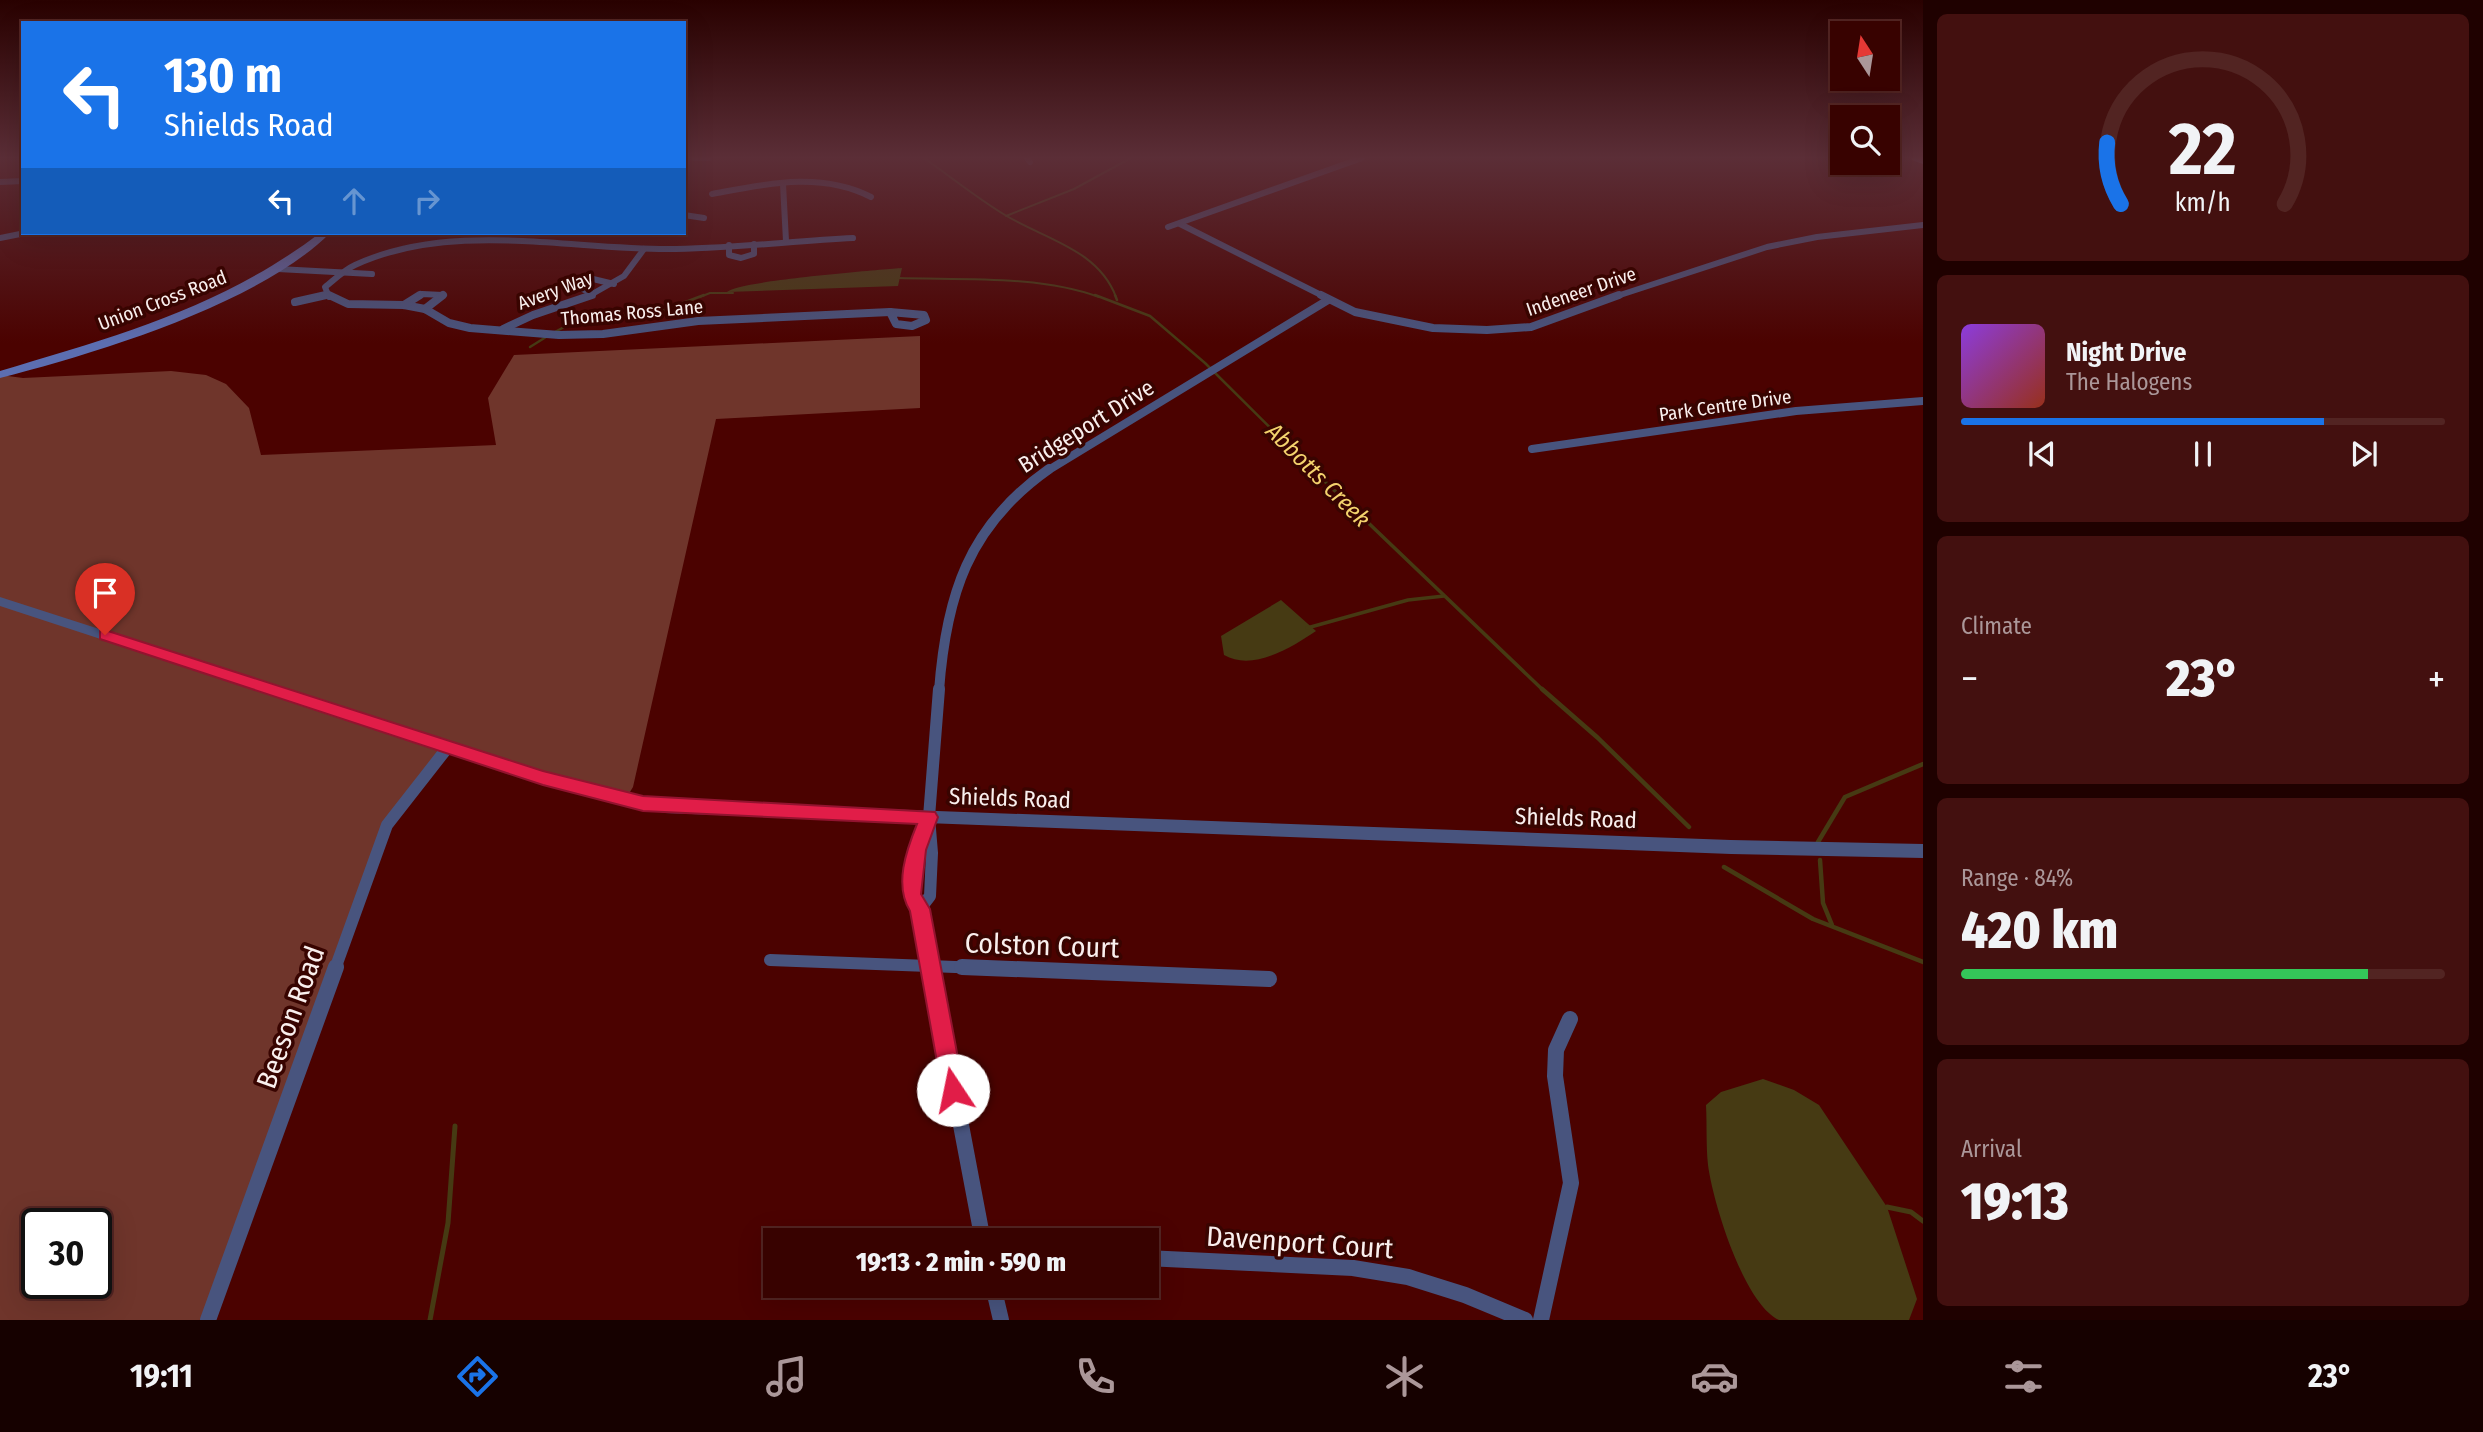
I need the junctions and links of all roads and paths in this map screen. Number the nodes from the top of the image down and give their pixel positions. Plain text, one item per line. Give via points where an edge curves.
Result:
1 (785, 220) edge
2 (1192, 220) edge
3 (1180, 224) junction
4 (1923, 225) edge
5 (1168, 228) dead end
6 (21, 234) edge
7 (322, 235) edge
8 (467, 235) edge
9 (0, 238) edge
10 (853, 238) dead end
11 (786, 241) junction
12 (501, 243) junction
13 (462, 244) junction
14 (754, 244) junction
15 (729, 245) junction
16 (643, 249) junction
17 (492, 254) dead end
18 (278, 268) junction
19 (337, 273) junction
20 (372, 274) dead end
21 (614, 284) junction
22 (593, 294) junction
23 (327, 295) junction
24 (1328, 300) junction
25 (295, 302) dead end
26 (404, 305) junction
27 (425, 309) junction
28 (890, 312) dead end
29 (503, 329) junction
30 (0, 375) edge
31 (1923, 401) edge
32 (1532, 449) dead end
33 (0, 601) edge
34 (448, 747) junction
35 (929, 817) junction
36 (1923, 851) edge
37 (770, 960) dead end
38 (928, 965) junction
39 (1269, 979) dead end
40 (1570, 1019) dead end
41 (980, 1228) edge
42 (1159, 1259) edge
43 (996, 1298) edge
44 (208, 1320) edge
45 (1001, 1320) edge
46 (1525, 1320) edge
47 (1541, 1320) edge

1 - 11 street
2 - 3 street
3 - 5 street
3 - 24 street, Indeneer Drive
4 - 24 street, Indeneer Drive via 1768,247 1531,327 1433,328 1379,318
6 - 9 street
7 - 18 main road, Union Cross Road
8 - 13 street
10 - 11 street
11 - 14 street
12 - 13 street
12 - 16 street
12 - 17 street
13 - 19 street via 383,252
14 - 15 street
14 - 15 street via 754,254 741,258 729,255
15 - 16 street
16 - 21 street, Avery Way via 627,274
18 - 19 street
18 - 30 main road, Union Cross Road via 180,315
19 - 20 street
19 - 23 street via 325,287
21 - 22 street, Avery Way
21 - 22 street via 593,279 574,285
22 - 29 street, Avery Way via 546,308
23 - 25 street
23 - 26 street, Thomas Ross Lane via 348,304
24 - 35 street, Bridgeport Drive via 1078,449 1025,486 986,529 959,577 943,636
26 - 27 street, Thomas Ross Lane
26 - 27 street via 422,294 443,295
27 - 29 street, Thomas Ross Lane via 459,326
28 - 29 street, Thomas Ross Lane via 698,321 577,336
31 - 32 street, Park Centre Drive via 1796,411
33 - 34 street, Shields Road
34 - 35 street, Shields Road via 643,804
34 - 44 street, Beeson Road via 387,825
35 - 36 street, Shields Road
35 - 38 street, Bridgeport Drive via 930,896 920,909
37 - 38 street, Colston Court
38 - 39 street, Colston Court
38 - 41 street
40 - 47 street via 1556,1050 1555,1076 1571,1184
42 - 46 street, Davenport Court via 1353,1268 1408,1277
43 - 45 street

